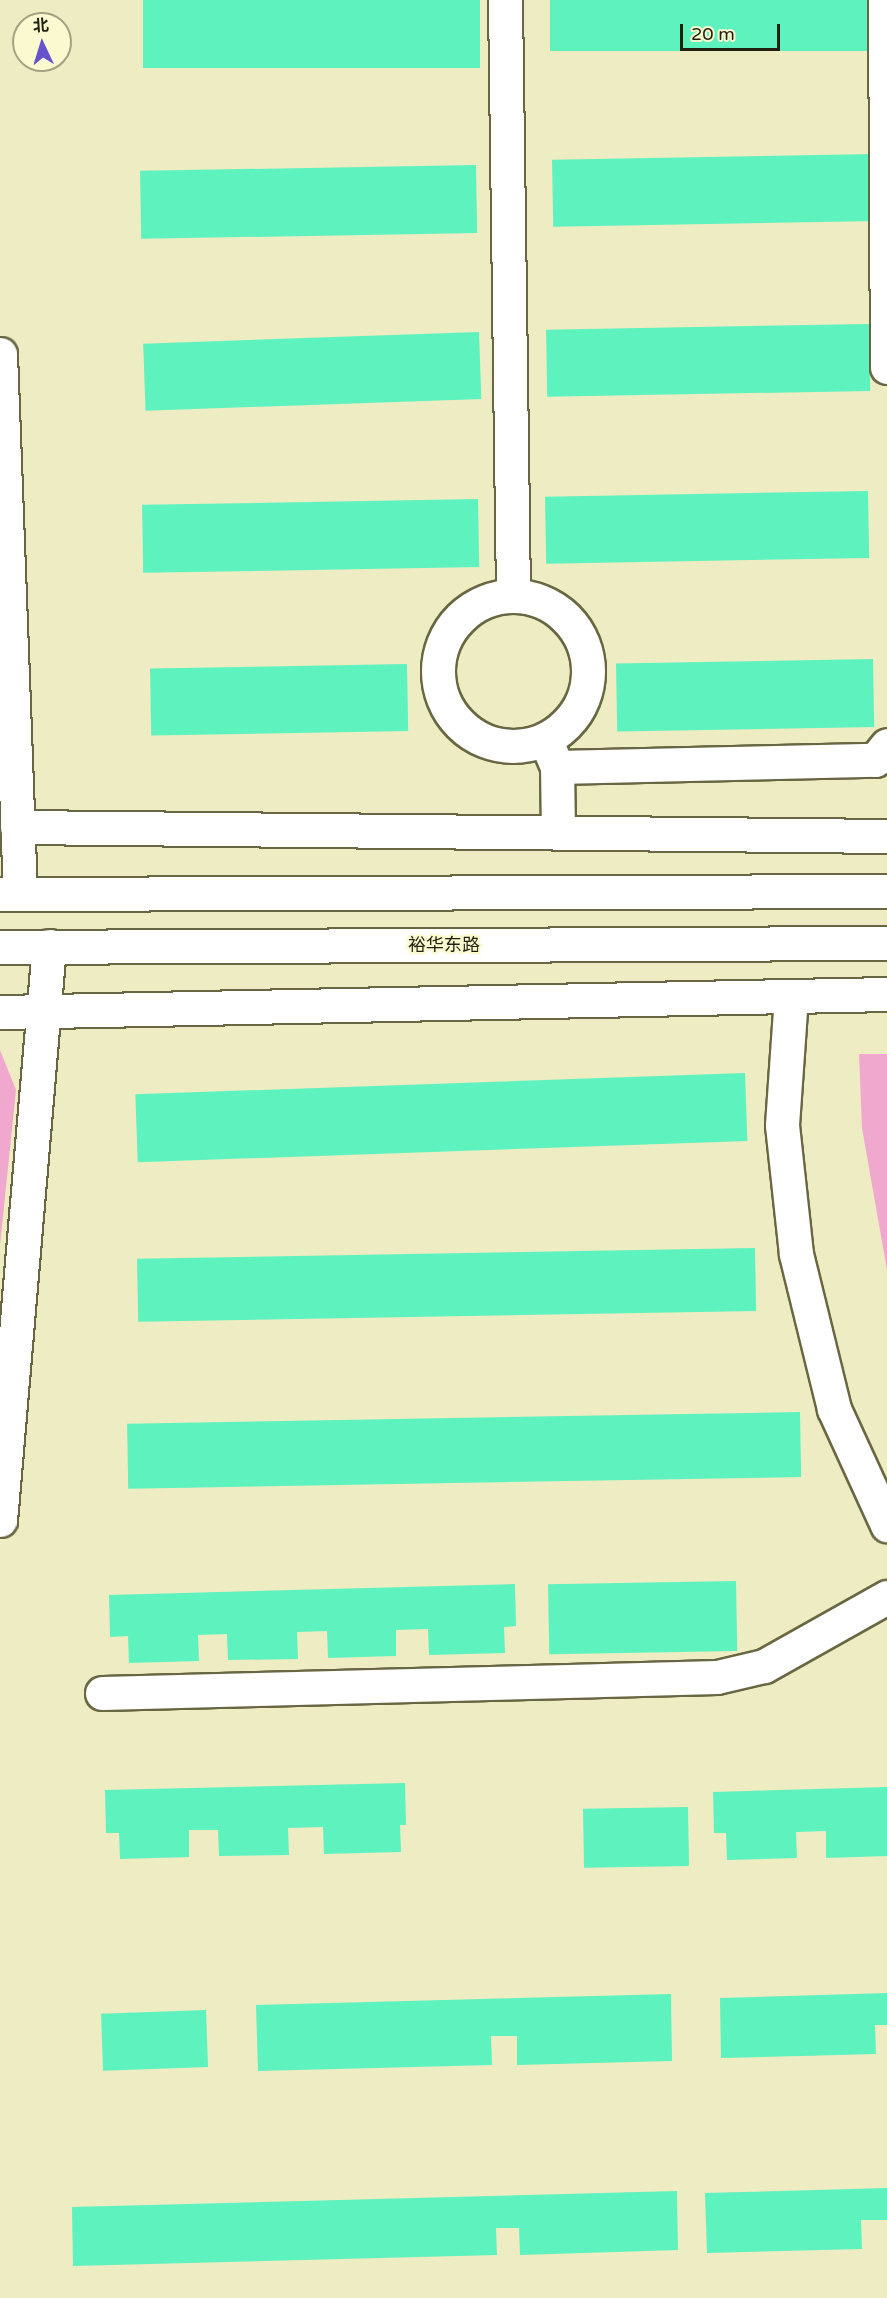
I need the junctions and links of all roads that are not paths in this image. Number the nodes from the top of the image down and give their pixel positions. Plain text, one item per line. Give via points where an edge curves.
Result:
1 (505, 0) edge
2 (885, 0) edge
3 (0, 354) edge
4 (887, 367) edge
5 (513, 595) junction
6 (887, 745) edge
7 (550, 753) junction
8 (17, 827) junction
9 (558, 832) junction
10 (887, 836) edge
11 (887, 891) edge
12 (10, 894) edge
13 (887, 943) edge
14 (0, 946) edge
15 (49, 946) junction
16 (887, 994) edge
17 (791, 996) junction
18 (0, 1012) edge
19 (44, 1012) junction
20 (0, 1520) edge
21 (887, 1526) edge
22 (887, 1597) edge
23 (102, 1693) dead end

1 - 5 street
2 - 4 street
3 - 8 street
5 - 7 street via 542,602 566,617 587,655 588,682 583,699 560,729
5 - 7 street via 476,605 448,632 440,652 441,693 450,712 481,739
6 - 7 street via 875,760
7 - 9 street
8 - 9 street
8 - 12 street
9 - 10 street
11 - 12 street
13 - 15 street, 裕华东路
14 - 15 street, 裕华东路
15 - 19 street
16 - 17 street
17 - 19 street
17 - 21 street via 782,1125 796,1254 834,1409
18 - 19 street
19 - 20 street
22 - 23 street via 764,1666 717,1677

